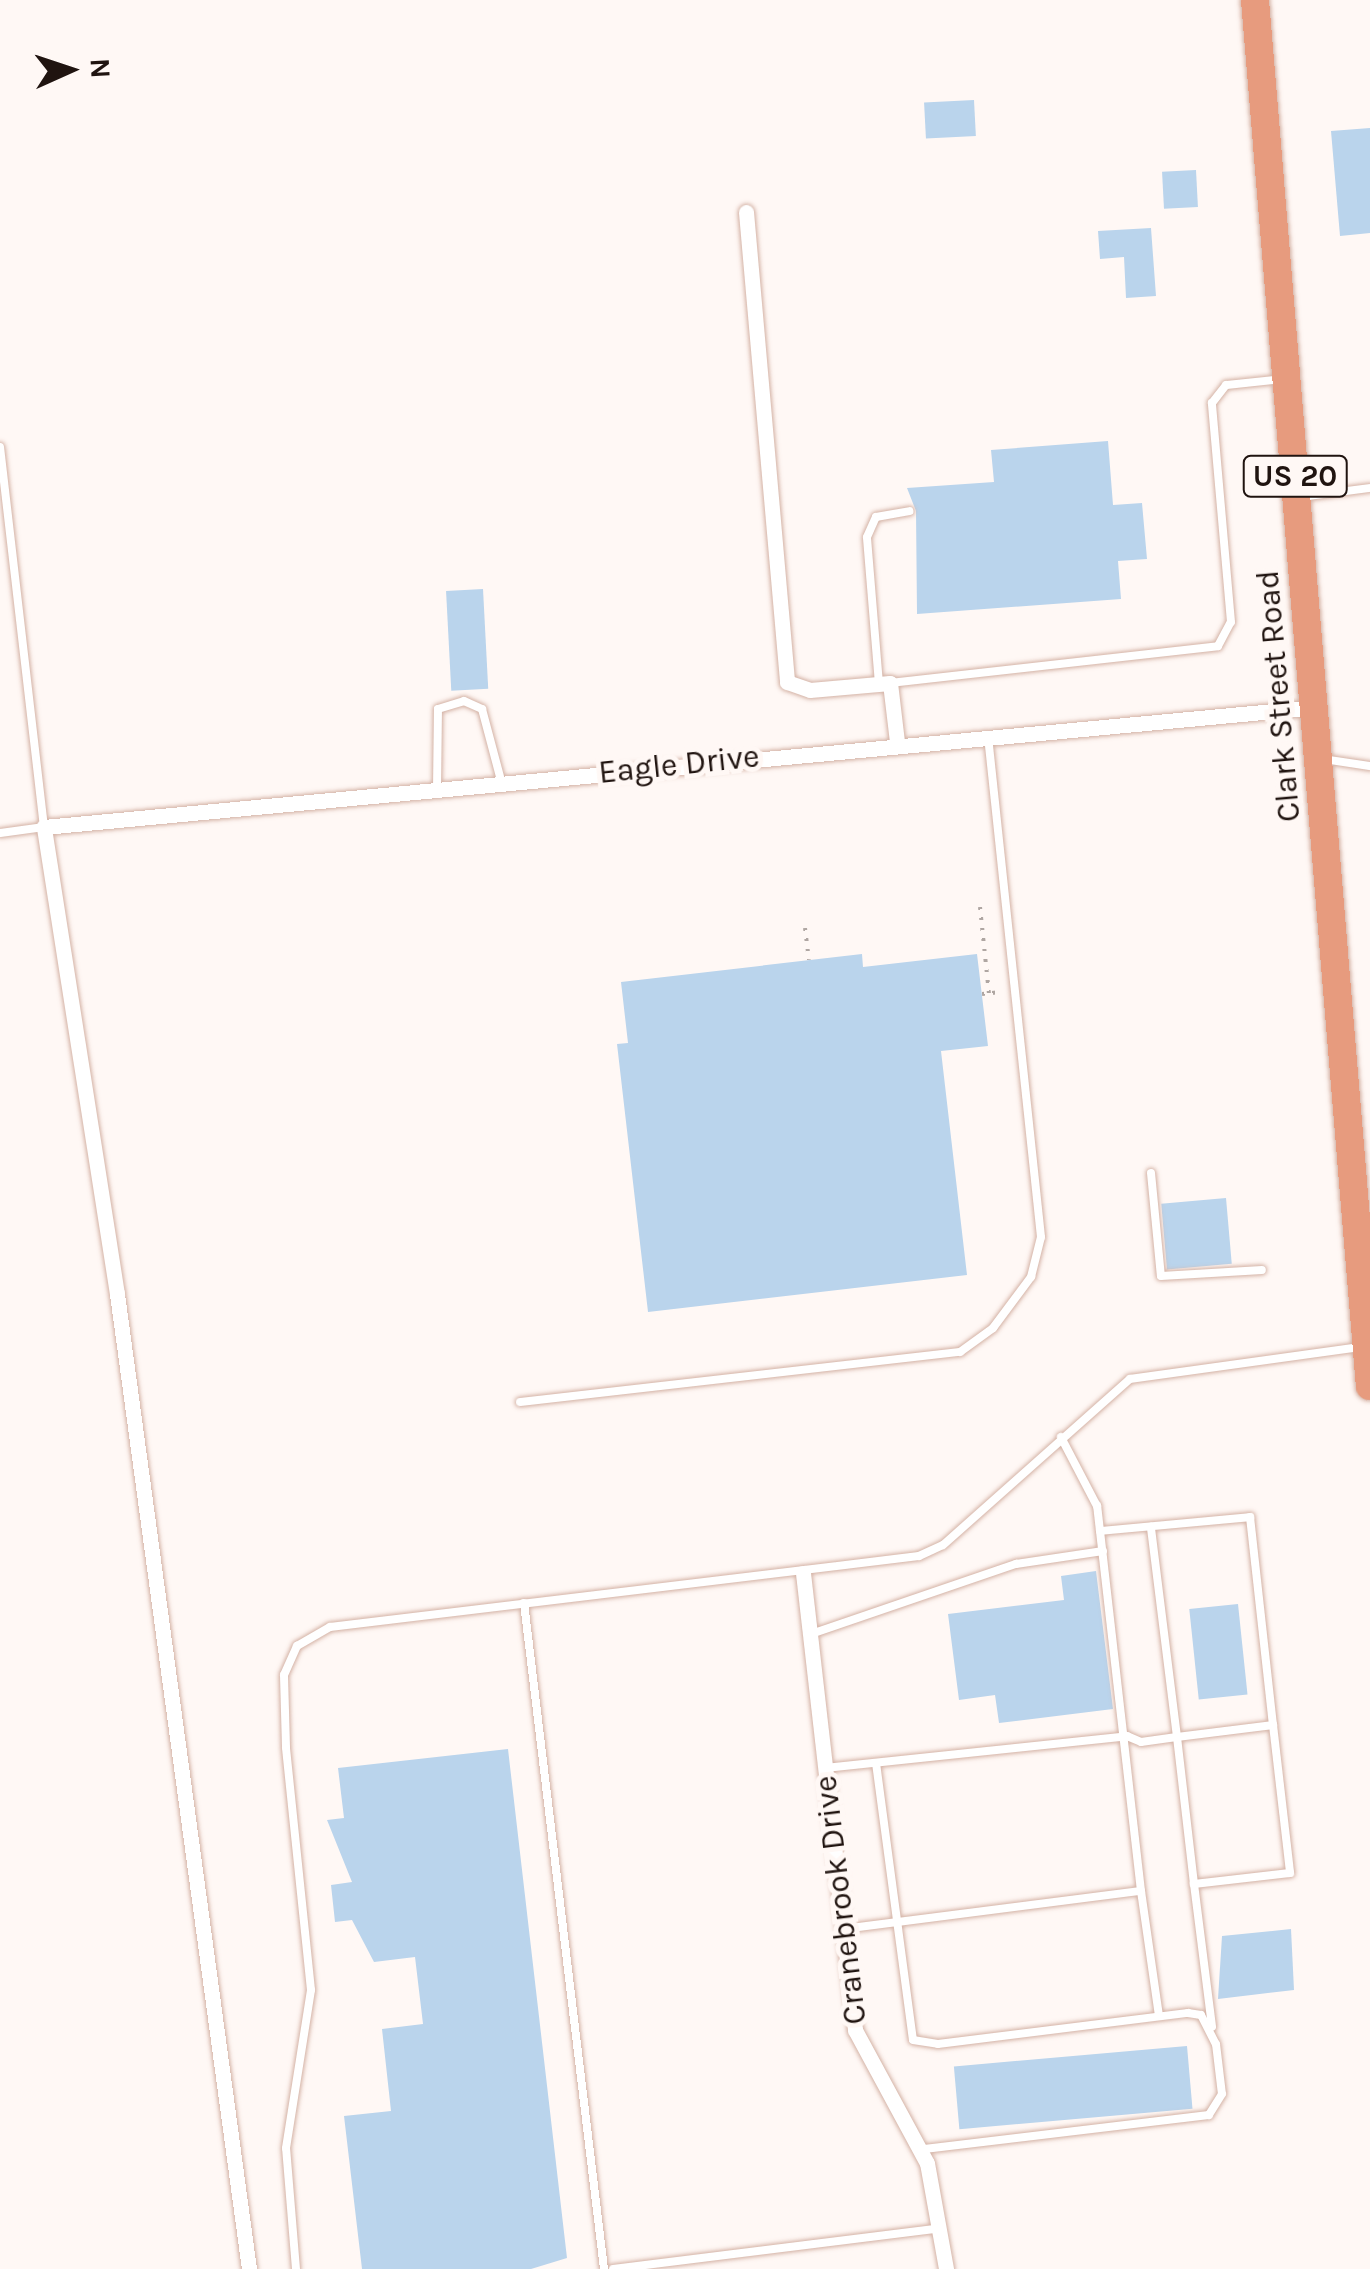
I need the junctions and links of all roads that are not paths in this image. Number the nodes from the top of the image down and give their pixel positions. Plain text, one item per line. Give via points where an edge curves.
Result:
1 (1255, 0) edge
2 (746, 212) dead end
3 (1287, 379) junction
4 (0, 446) edge
5 (1370, 488) edge
6 (1308, 496) dead end
7 (909, 511) dead end
8 (885, 683) junction
9 (1315, 707) junction
10 (988, 736) junction
11 (896, 742) junction
12 (1319, 758) junction
13 (1370, 766) edge
14 (502, 784) junction
15 (438, 790) junction
16 (44, 828) junction
17 (0, 833) edge
18 (1151, 1173) dead end
19 (1262, 1270) dead end
20 (1369, 1346) edge
21 (1370, 1386) edge
22 (520, 1402) dead end
23 (1061, 1437) junction
24 (1151, 1527) junction
25 (1100, 1531) junction
26 (1103, 1551) junction
27 (804, 1572) junction
28 (524, 1603) junction
29 (810, 1634) junction
30 (1273, 1725) junction
31 (1127, 1736) junction
32 (1177, 1738) junction
33 (876, 1763) junction
34 (825, 1768) junction
35 (1194, 1884) junction
36 (1141, 1892) junction
37 (894, 1922) junction
38 (843, 1929) junction
39 (1158, 2016) junction
40 (1212, 2028) junction
41 (918, 2149) junction
42 (942, 2228) junction
43 (249, 2269) edge
44 (296, 2269) edge
45 (604, 2269) edge
46 (612, 2269) edge
47 (946, 2269) edge

1 - 3 highway, Clark Street Road / US 20
2 - 8 street via 788,682 810,690
3 - 8 lane via 1216,390 1232,622 1218,646
3 - 9 highway, Clark Street Road / US 20
4 - 16 lane
5 - 6 lane
7 - 8 lane via 876,517 867,537
8 - 11 street
9 - 10 street, Eagle Drive
9 - 12 highway, Clark Street Road / US 20
10 - 11 street, Eagle Drive
10 - 22 lane via 1041,1237 1032,1277 993,1328 960,1352
11 - 14 street, Eagle Drive
12 - 13 lane
12 - 20 highway, Clark Street Road / US 20
14 - 15 street, Eagle Drive
14 - 15 lane via 482,709 464,701 438,709
15 - 16 street, Eagle Drive
16 - 17 lane
16 - 43 street via 117,1294
18 - 19 lane via 1161,1276
20 - 21 highway, Clark Street Road / US 20
20 - 23 lane via 1158,1369 1130,1380
23 - 25 lane via 1090,1480
23 - 27 lane via 944,1545 891,1563
24 - 25 lane
24 - 30 lane via 1250,1517
24 - 32 lane
25 - 26 lane
26 - 29 lane via 1016,1564
26 - 31 lane
27 - 28 lane
27 - 29 street, Cranebrook Drive
28 - 44 lane via 330,1626 297,1646 284,1675 312,1990 286,2148
28 - 45 lane
29 - 34 street, Cranebrook Drive
30 - 32 lane
30 - 35 lane via 1290,1873
31 - 32 lane
31 - 33 lane
31 - 36 lane
32 - 35 lane
33 - 34 lane
33 - 37 lane
34 - 38 street, Cranebrook Drive
35 - 40 lane
36 - 37 lane
36 - 39 lane
37 - 38 lane
37 - 39 lane via 907,2032 925,2044
38 - 41 street, Cranebrook Drive via 859,2045
39 - 40 lane via 1201,2015
40 - 41 lane via 1222,2094 1210,2115
41 - 42 street, Cranebrook Drive
42 - 46 lane
42 - 47 street, Cranebrook Drive

